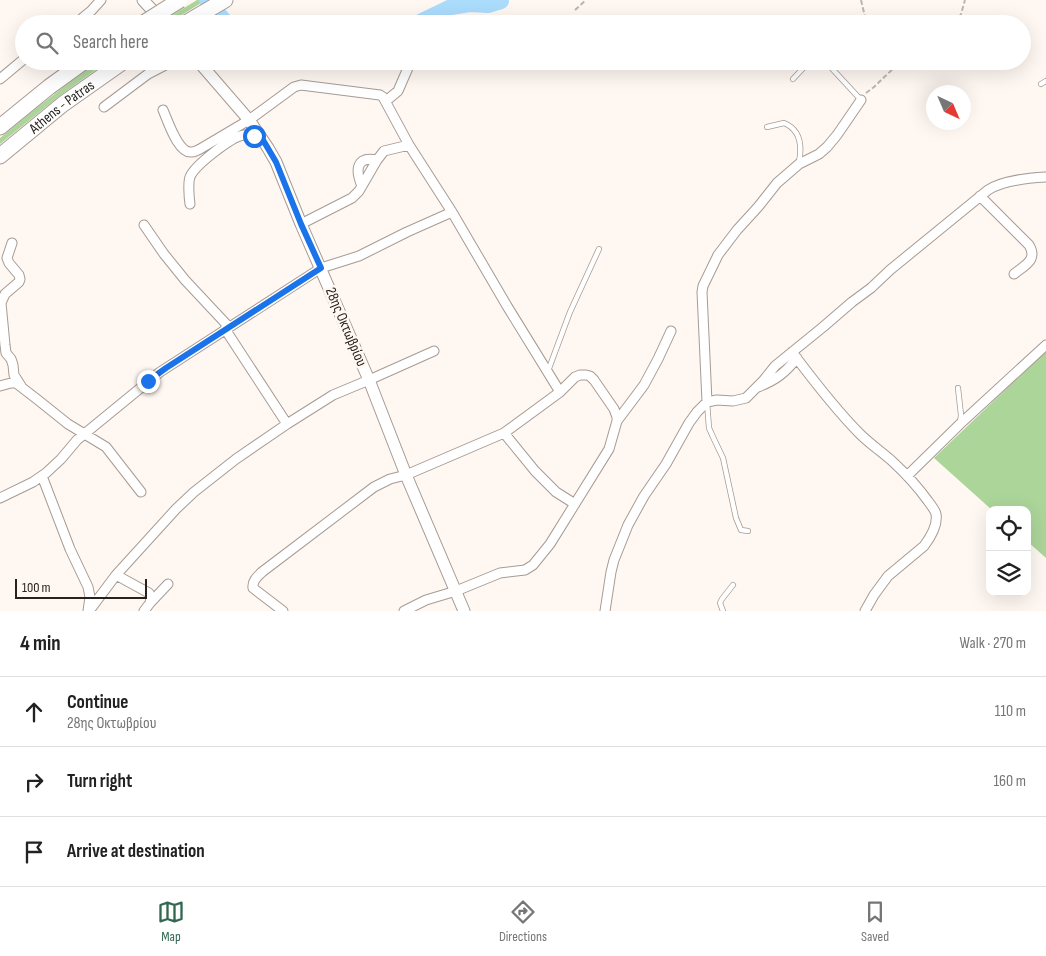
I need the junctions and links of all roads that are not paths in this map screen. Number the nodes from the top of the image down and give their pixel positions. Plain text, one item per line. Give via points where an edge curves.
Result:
1 (101, 0) edge
2 (143, 0) edge
3 (180, 0) edge
4 (224, 0) edge
5 (86, 15) edge
6 (156, 15) edge
7 (157, 15) edge
8 (199, 15) edge
9 (15, 66) edge
10 (73, 70) edge
11 (111, 70) edge
12 (156, 70) edge
13 (206, 70) edge
14 (407, 70) edge
15 (801, 70) edge
16 (833, 70) edge
17 (793, 78) dead end
18 (0, 79) edge
19 (1046, 81) edge
20 (1041, 84) dead end
21 (862, 100) joint
22 (386, 102) junction
23 (104, 107) dead end
24 (162, 110) dead end
25 (249, 120) junction
26 (0, 127) edge
27 (767, 127) dead end
28 (263, 140) junction
29 (409, 145) junction
30 (0, 156) edge
31 (377, 160) junction
32 (799, 164) junction
33 (1046, 177) edge
34 (362, 186) junction
35 (980, 196) junction
36 (190, 204) dead end
37 (452, 212) junction
38 (301, 224) junction
39 (144, 225) dead end
40 (12, 243) dead end
41 (599, 249) dead end
42 (321, 268) junction
43 (1014, 274) dead end
44 (227, 328) junction
45 (671, 331) dead end
46 (1046, 345) edge
47 (434, 351) dead end
48 (794, 355) junction
49 (548, 371) junction
50 (369, 380) junction
51 (0, 386) edge
52 (21, 386) junction
53 (958, 388) dead end
54 (560, 392) junction
55 (707, 402) junction
56 (617, 421) junction
57 (287, 424) junction
58 (960, 424) junction
59 (504, 434) junction
60 (84, 435) junction
61 (406, 475) junction
62 (42, 476) junction
63 (907, 476) junction
64 (141, 492) dead end
65 (0, 498) edge
66 (575, 504) junction
67 (748, 532) dead end
68 (116, 575) junction
69 (168, 584) dead end
70 (733, 585) dead end
71 (456, 591) junction
72 (147, 607) edge
73 (88, 611) edge
74 (283, 611) edge
75 (404, 611) edge
76 (464, 611) edge
77 (605, 611) edge
78 (723, 611) edge
79 (865, 611) edge

1 - 5 street
2 - 7 street
3 - 6 highway, bridge
4 - 8 highway
9 - 18 street
10 - 26 highway, Athens - Patras
11 - 30 highway, Athens - Patras via 63,104
12 - 23 street
13 - 25 street, 28ης Οκτωβρίου
14 - 22 street via 398,91
15 - 17 lane
16 - 21 lane
19 - 20 lane
21 - 32 street via 827,147
22 - 25 street via 380,95 300,86 290,89
22 - 29 street
24 - 25 street via 180,146 192,152
25 - 28 street, 28ης Οκτωβρίου
27 - 32 lane via 784,123 793,128 802,152
28 - 36 street via 254,136 238,136 210,156 190,175
28 - 38 street, 28ης Οκτωβρίου via 276,162
29 - 31 street via 384,151
29 - 37 street
31 - 34 street
31 - 34 street via 360,163 358,177
32 - 55 street via 777,183 732,236 718,255 704,286
33 - 35 street via 995,186
34 - 38 street via 352,198
35 - 43 street via 1032,250 1031,260
35 - 48 street
37 - 42 street via 359,256
37 - 49 street
38 - 42 street, 28ης Οκτωβρίου
39 - 44 street via 164,254
40 - 52 street via 7,258 20,279 5,294 1,308 6,353
41 - 49 lane
42 - 44 street
42 - 50 street, 28ης Οκτωβρίου
44 - 57 street
44 - 60 street via 160,372
45 - 56 street via 644,385
46 - 58 street
47 - 50 street
48 - 55 street via 774,366 746,398
48 - 63 street via 860,435
49 - 54 street
50 - 57 street via 333,395
50 - 61 street, 28ης Οκτωβρίου
51 - 52 street via 16,383
52 - 60 street
53 - 58 lane
54 - 56 street via 575,377 590,376 608,399
54 - 59 street
55 - 67 lane via 709,428 723,458 736,518 741,530
55 - 77 street via 689,424 628,524 614,560
56 - 66 street via 609,448
57 - 68 street via 194,492
58 - 63 street
59 - 61 street
59 - 66 street via 556,492
60 - 62 street
60 - 64 street via 106,447
61 - 71 street, 28ης Οκτωβρίου
61 - 74 street via 374,486 262,572 253,588
62 - 65 street
62 - 73 street via 88,587
63 - 79 street via 936,513 932,532 924,546 888,576
66 - 71 street via 533,565 525,570 500,573
68 - 72 street via 149,593 151,598
68 - 73 street
69 - 72 street
70 - 78 lane via 720,603
71 - 75 street
71 - 76 street, 28ης Οκτωβρίου

